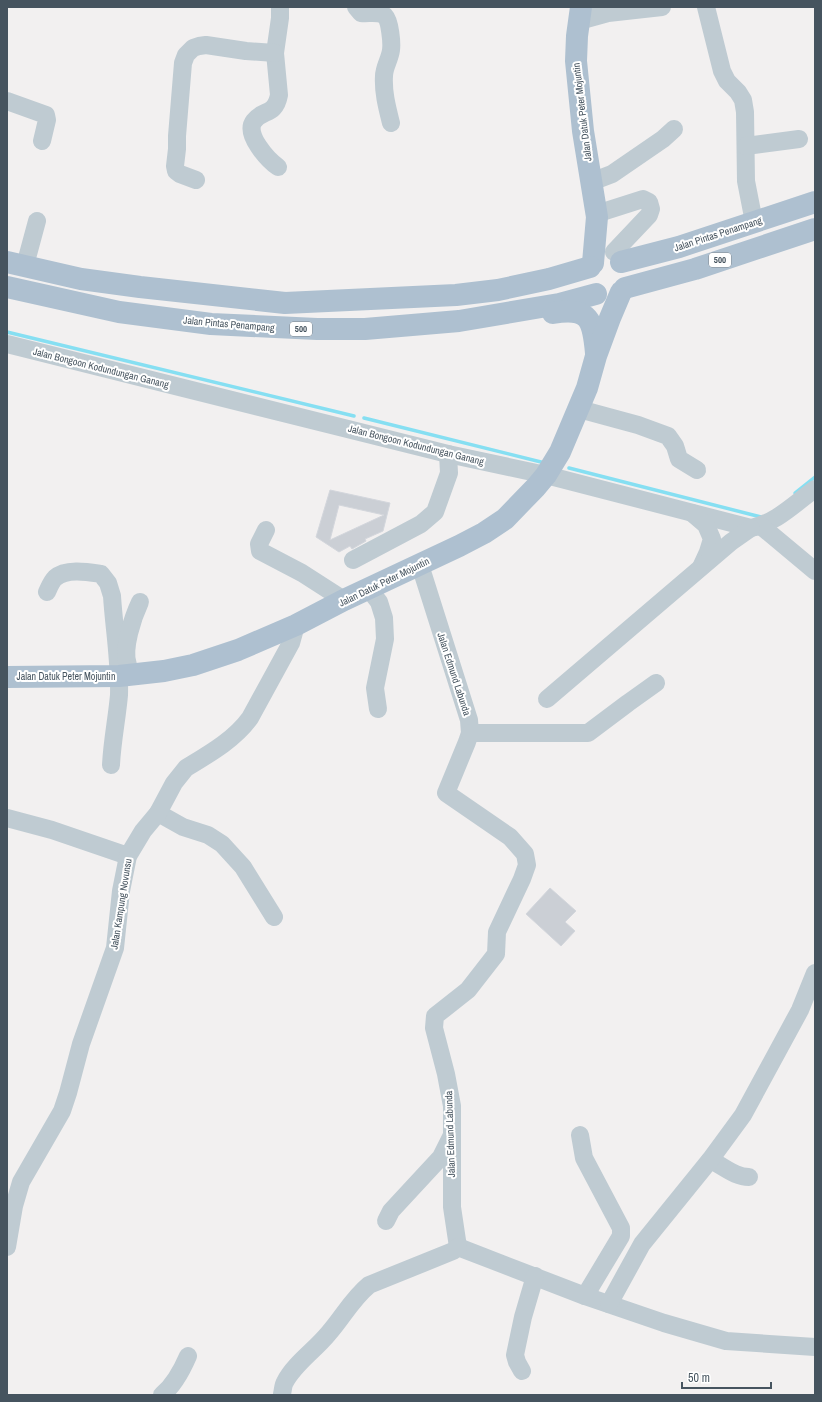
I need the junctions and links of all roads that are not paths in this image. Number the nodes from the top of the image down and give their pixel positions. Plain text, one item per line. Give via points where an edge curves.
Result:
1 (280, 7) edge
2 (356, 7) edge
3 (662, 7) edge
4 (706, 7) edge
5 (580, 14) edge
6 (275, 53) junction
7 (7, 101) edge
8 (390, 123) dead end
9 (674, 129) dead end
10 (799, 139) dead end
11 (42, 141) dead end
12 (746, 146) junction
13 (278, 167) dead end
14 (196, 180) dead end
15 (591, 182) junction
16 (815, 202) edge
17 (596, 216) junction
18 (36, 221) dead end
19 (754, 222) junction
20 (813, 235) edge
21 (7, 250) edge
22 (617, 257) junction
23 (17, 260) edge
24 (592, 265) junction
25 (7, 287) edge
26 (623, 290) junction
27 (596, 294) junction
28 (479, 318) junction
29 (7, 344) edge
30 (596, 356) junction
31 (578, 409) junction
32 (448, 454) junction
33 (697, 470) dead end
34 (546, 475) junction
35 (815, 489) edge
36 (692, 513) junction
37 (756, 527) junction
38 (266, 530) dead end
39 (353, 560) dead end
40 (420, 565) junction
41 (701, 568) junction
42 (815, 572) edge
43 (369, 589) junction
44 (47, 592) dead end
45 (344, 600) junction
46 (140, 602) dead end
47 (296, 625) junction
48 (125, 676) junction
49 (7, 677) edge
50 (656, 683) dead end
51 (547, 699) dead end
52 (378, 709) dead end
53 (470, 733) junction
54 (111, 765) dead end
55 (158, 813) junction
56 (7, 818) edge
57 (128, 856) junction
58 (274, 917) dead end
59 (815, 972) edge
60 (580, 1135) dead end
61 (451, 1138) junction
62 (710, 1160) junction
63 (749, 1177) dead end
64 (386, 1221) dead end
65 (7, 1247) edge
66 (458, 1247) junction
67 (535, 1276) junction
68 (585, 1296) junction
69 (609, 1304) junction
70 (815, 1347) edge
71 (188, 1356) dead end
72 (522, 1371) dead end
73 (282, 1394) dead end
74 (162, 1395) edge

1 - 6 street
2 - 8 street via 361,13 380,14 386,17 388,22 391,49 383,77
3 - 5 street
4 - 12 street via 722,71 743,100
5 - 15 main road, Jalan Datuk Peter Mojuntin via 576,61
6 - 13 street via 278,101 276,106 254,121 252,129 257,144
6 - 14 street via 206,45 192,48 186,55 183,63 175,166 180,174
7 - 11 street via 46,115
9 - 15 street via 612,174
10 - 12 street
12 - 19 street via 746,181
15 - 17 main road, Jalan Datuk Peter Mojuntin
16 - 19 main road, Jalan Pintas Penampang / 500
17 - 22 main road, Jalan Datuk Peter Mojuntin
17 - 22 street via 643,199 649,202 649,214
17 - 24 main road, Jalan Datuk Peter Mojuntin
18 - 23 street
19 - 22 main road, Jalan Pintas Penampang / 500 via 679,247
20 - 26 main road, 500
21 - 23 street
22 - 24 main road, 500 via 604,257
22 - 26 main road via 628,277
23 - 24 main road, 500 via 81,279 284,303 498,290
24 - 27 main road via 587,279 591,290
25 - 28 main road, Jalan Pintas Penampang / 500 via 119,312 219,324 316,330 365,329
26 - 27 main road, 500 via 610,297
26 - 30 main road, Jalan Datuk Peter Mojuntin
27 - 28 main road, Jalan Pintas Penampang / 500 via 559,304
28 - 30 main road via 496,321 564,311 581,314 591,323
29 - 32 street, Jalan Bongoon Kodundungan Ganang
30 - 31 main road, Jalan Datuk Peter Mojuntin
31 - 33 street via 668,436 675,446 679,459
31 - 34 main road, Jalan Datuk Peter Mojuntin via 560,452
32 - 34 street, Jalan Bongoon Kodundungan Ganang
32 - 39 street via 449,473 435,512 421,524
34 - 36 street, Jalan Bongoon Kodundungan Ganang
34 - 40 main road, Jalan Datuk Peter Mojuntin via 505,520
35 - 37 street via 786,512
36 - 37 street, Jalan Bongoon Kodundungan Ganang
36 - 41 street via 706,525 712,539
37 - 41 street via 731,542
37 - 42 street
38 - 45 street via 259,544 260,551 302,573
40 - 43 main road, Jalan Datuk Peter Mojuntin
40 - 53 street, Jalan Edmund Labunda via 468,714
41 - 51 street
43 - 45 main road, Jalan Datuk Peter Mojuntin
43 - 52 street via 379,602 384,618 385,639 375,688
44 - 48 street via 60,575 82,571 100,574 108,583 112,596
45 - 47 main road, Jalan Datuk Peter Mojuntin
46 - 48 street via 134,615 127,647
47 - 48 main road, Jalan Datuk Peter Mojuntin via 238,650 193,665
47 - 55 street, Jalan Kampung Novunsu via 291,643 242,729 180,774
48 - 49 main road, Jalan Datuk Peter Mojuntin
48 - 54 street via 118,695
50 - 53 street via 588,733
53 - 61 street, Jalan Edmund Labunda via 446,793 510,837 525,854 527,865 497,932 496,954 468,990 435,1016 434,1028 452,1106
55 - 57 street, Jalan Kampung Novunsu via 143,831
55 - 58 street via 183,827 208,834 222,844 243,867
56 - 57 street via 52,830
57 - 65 street, Jalan Kampung Novunsu via 121,891 115,948 81,1044 62,1111 22,1182 14,1206
59 - 62 street via 800,1010 743,1115
60 - 68 street via 584,1158 621,1228 621,1236
61 - 64 street via 441,1157 391,1211
61 - 66 street, Jalan Edmund Labunda via 452,1207
62 - 63 street via 729,1172
62 - 69 street via 642,1244
66 - 67 street
66 - 73 street via 369,1285 348,1306 329,1334 297,1366 285,1382
67 - 68 street
67 - 72 street via 515,1355
68 - 69 street
69 - 70 street via 726,1341
71 - 74 street via 182,1371

